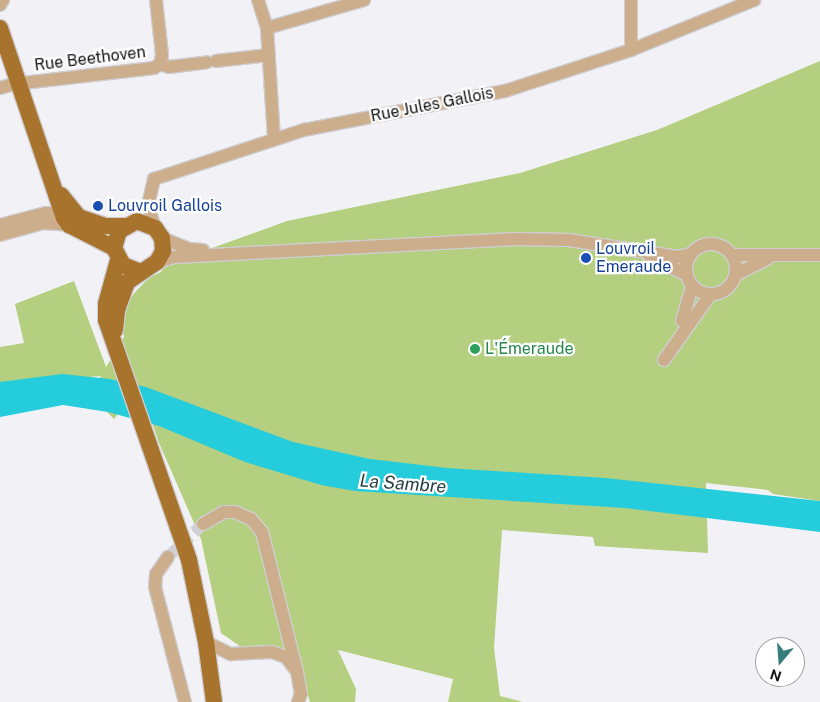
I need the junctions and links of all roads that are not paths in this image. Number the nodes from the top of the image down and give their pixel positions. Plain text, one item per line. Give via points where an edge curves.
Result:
1 (3, 0) edge
2 (156, 0) edge
3 (258, 0) edge
4 (364, 0) edge
5 (631, 0) edge
6 (754, 0) edge
7 (0, 5) edge
8 (0, 28) edge
9 (267, 28) junction
10 (631, 50) junction
11 (269, 55) junction
12 (160, 64) junction
13 (19, 84) junction
14 (0, 88) edge
15 (274, 139) junction
16 (148, 198) junction
17 (70, 218) junction
18 (131, 224) junction
19 (0, 227) edge
20 (158, 233) junction
21 (0, 235) edge
22 (631, 250) junction
23 (278, 251) junction
24 (116, 254) junction
25 (691, 254) junction
26 (732, 255) junction
27 (777, 255) junction
28 (820, 255) edge
29 (157, 262) junction
30 (140, 272) junction
31 (737, 274) junction
32 (689, 280) junction
33 (710, 295) junction
34 (674, 342) junction
35 (116, 353) junction
36 (664, 360) dead end
37 (203, 524) tunnel mouth
38 (168, 557) tunnel mouth
39 (206, 642) junction
40 (231, 654) junction
41 (297, 672) junction
42 (210, 677) junction
43 (185, 702) edge
44 (214, 702) edge
45 (298, 702) edge

1 - 7 street
2 - 12 street, Rue Beethoven via 162,55
3 - 9 street
4 - 9 street
5 - 10 street
6 - 10 street, Rue Jules Gallois
8 - 13 main road
9 - 11 street
10 - 15 street, Rue Jules Gallois via 505,91 304,130
11 - 12 street via 169,67
11 - 15 street
12 - 13 street, Rue Beethoven via 154,68
13 - 14 street, Rue Beethoven
13 - 17 main road via 50,171 70,209
15 - 16 street, Rue Jules Gallois via 154,179
16 - 18 street
16 - 20 street via 149,218
17 - 18 main road via 105,226
17 - 19 street via 46,213
17 - 21 street
17 - 24 main road
18 - 20 main road
18 - 24 main road via 116,236
20 - 23 street via 189,249
20 - 29 main road via 163,251
22 - 23 street via 569,240 516,239
22 - 25 street via 678,256
22 - 32 street via 673,266
23 - 29 street via 174,257
24 - 30 main road via 128,268
24 - 35 main road via 106,304 106,320
25 - 26 street via 712,244 720,245
25 - 32 street
26 - 27 street
26 - 31 street
27 - 28 street
27 - 31 street
29 - 30 main road
30 - 35 main road via 127,282 122,294 115,326
31 - 33 street via 730,288
32 - 33 street
32 - 34 street
33 - 34 street
34 - 36 street
35 - 39 main road via 150,440 189,560
37 - 41 street via 224,512 235,512 251,519 262,532
38 - 43 street via 156,574 155,587
39 - 40 street
39 - 42 main road
40 - 41 street via 272,652 286,657
40 - 42 street via 220,661
41 - 45 street via 301,694
42 - 44 main road

